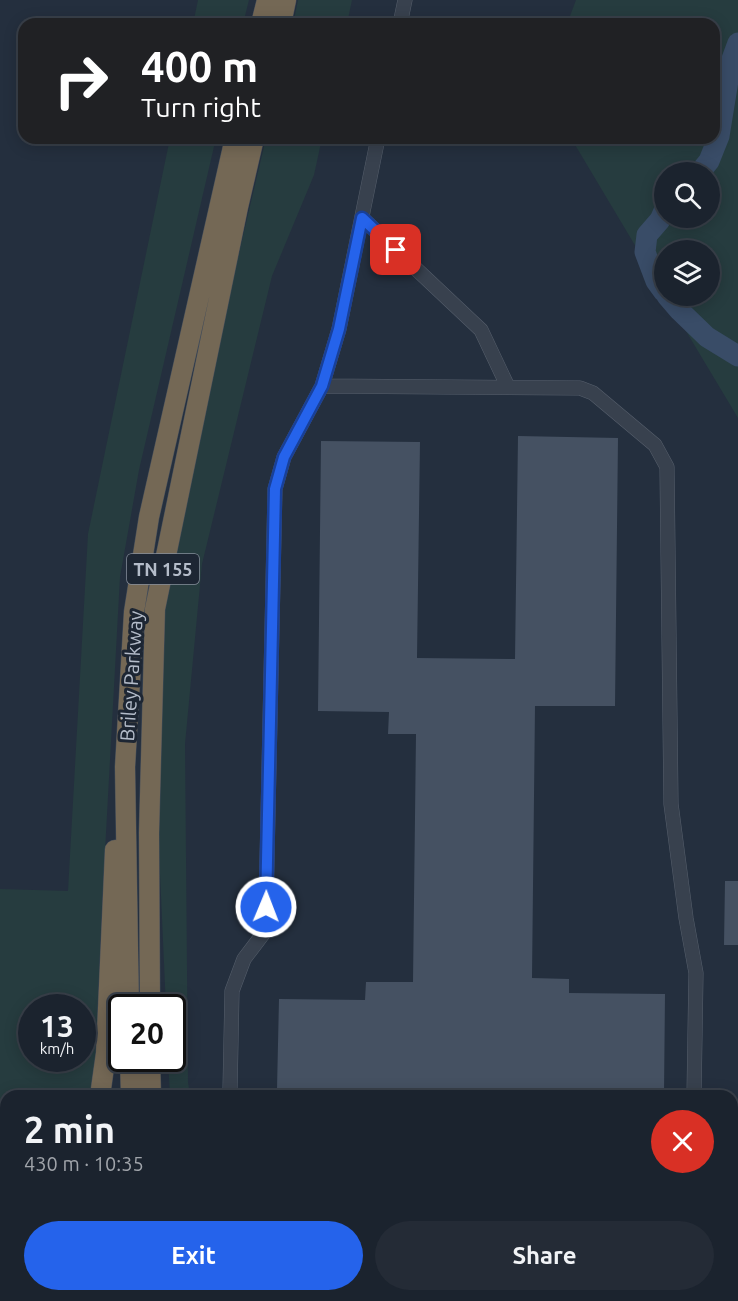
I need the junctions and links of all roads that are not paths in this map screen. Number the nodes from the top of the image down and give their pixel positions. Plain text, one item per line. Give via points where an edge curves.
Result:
1 (267, 0) edge
2 (286, 0) edge
3 (405, 0) edge
4 (262, 18) edge
5 (282, 18) edge
6 (401, 18) edge
7 (234, 144) edge
8 (253, 144) edge
9 (377, 144) edge
10 (362, 218) junction
11 (322, 386) junction
12 (508, 387) junction
13 (125, 767) junction
14 (129, 994) edge
15 (150, 994) edge
16 (130, 1072) edge
17 (151, 1072) edge
18 (101, 1090) edge
19 (131, 1090) edge
20 (152, 1090) edge
21 (230, 1090) edge
22 (694, 1090) edge

1 - 4 highway
2 - 5 highway
3 - 6 lane
7 - 13 highway, Briley Parkway / TN 155 via 149,517 134,612
8 - 15 highway, Briley Parkway / TN 155 via 155,609 149,833
9 - 10 lane
10 - 11 lane via 339,329
10 - 12 lane via 481,330
11 - 12 lane
11 - 21 lane via 284,457 275,489 266,907 262,934 244,959 232,991
12 - 22 lane via 580,388 593,393 655,445 667,466 671,804 696,973
13 - 14 highway, Briley Parkway / TN 155
13 - 18 highway via 116,836
16 - 19 highway
17 - 20 highway

